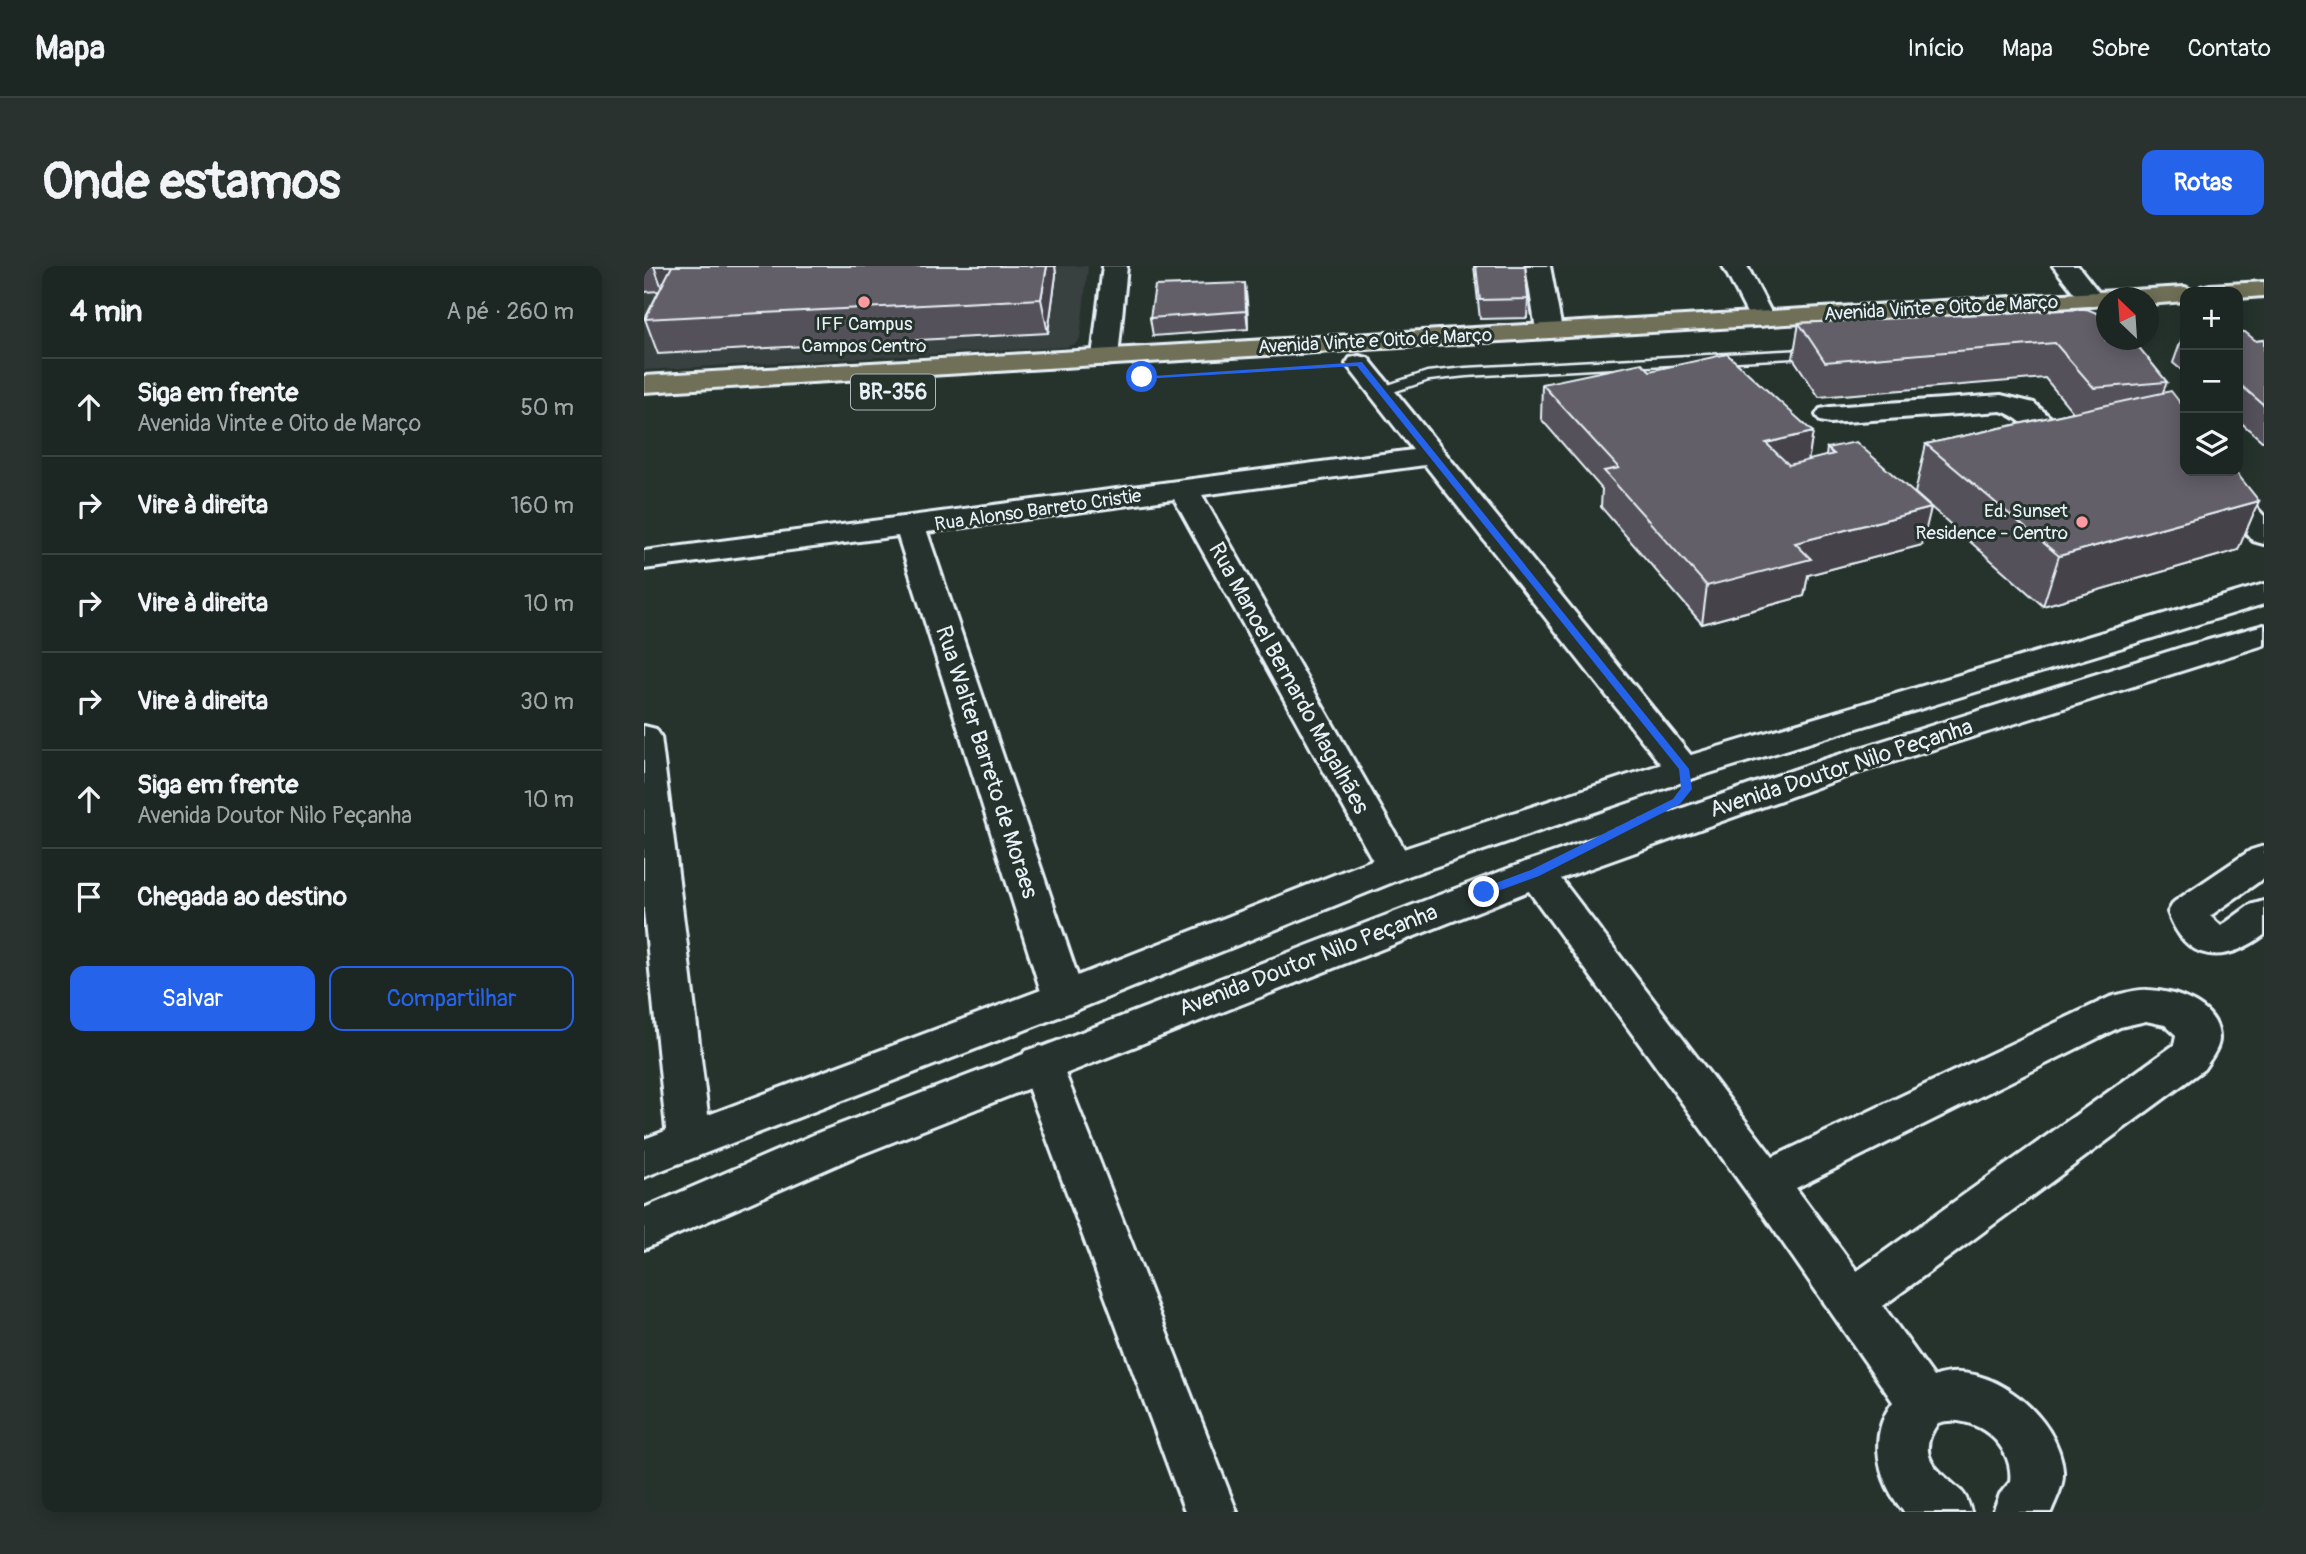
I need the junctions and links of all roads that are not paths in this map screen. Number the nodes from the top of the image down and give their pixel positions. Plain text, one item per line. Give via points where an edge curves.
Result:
1 (1115, 266) edge
2 (1538, 266) edge
3 (1735, 266) edge
4 (2065, 266) edge
5 (2264, 289) edge
6 (2243, 290) edge
7 (2180, 294) edge
8 (2096, 296) edge
9 (2159, 296) edge
10 (2096, 299) edge
11 (2264, 307) edge
12 (2243, 308) edge
13 (1761, 318) junction
14 (2096, 324) edge
15 (1549, 330) junction
16 (1837, 353) edge
17 (1105, 357) junction
18 (1359, 364) junction
19 (644, 384) edge
20 (1381, 392) junction
21 (863, 394) junction
22 (644, 407) edge
23 (1934, 408) junction
24 (1830, 415) dead end
25 (1974, 434) edge
26 (2037, 452) edge
27 (1432, 456) junction
28 (2212, 476) edge
29 (1184, 490) junction
30 (909, 527) junction
31 (2264, 535) edge
32 (644, 560) edge
33 (2264, 594) edge
34 (2264, 606) edge
35 (2264, 635) edge
36 (2195, 654) junction
37 (644, 737) edge
38 (1684, 769) junction
39 (2264, 859) edge
40 (1395, 866) junction
41 (1535, 873) junction
42 (2264, 915) edge
43 (1065, 998) junction
44 (1040, 1063) junction
45 (689, 1139) junction
46 (836, 1145) junction
47 (644, 1158) edge
48 (1766, 1181) junction
49 (644, 1229) edge
50 (1853, 1301) junction
51 (1924, 1405) junction
52 (1211, 1512) edge
53 (1945, 1512) edge
54 (2019, 1512) edge

1 - 17 street
2 - 15 street
3 - 13 street
4 - 8 street
5 - 6 main road
7 - 9 main road
10 - 13 main road, Avenida Vinte e Oito de Março
11 - 12 main road
13 - 15 main road, Avenida Vinte e Oito de Março
14 - 18 main road, Avenida Vinte e Oito de Março
15 - 17 main road, Avenida Vinte e Oito de Março
16 - 20 lane via 1440,374
17 - 19 main road, Avenida Vinte e Oito de Março
17 - 21 main road via 1099,367 1076,372 930,383
18 - 20 street
18 - 21 main road, Avenida Vinte e Oito de Março / BR-356
20 - 27 street
21 - 22 main road, Avenida Vinte e Oito de Março / BR-356
23 - 24 street
23 - 25 street
23 - 26 street via 2013,404 2082,443
27 - 29 street, Rua Alonso Barreto Cristie
27 - 38 street
28 - 31 street
29 - 30 street, Rua Alonso Barreto Cristie
29 - 40 street, Rua Manoel Bernardo Magalhães
30 - 32 street, Rua Alonso Barreto Cristie
30 - 43 street, Rua Walter Barreto de Moraes
33 - 38 street, Avenida Doutor Nilo Peçanha
34 - 36 street via 2176,632 2175,638
35 - 36 street, Avenida Doutor Nilo Peçanha
36 - 41 street, Avenida Doutor Nilo Peçanha via 1838,767
37 - 45 street
38 - 40 street, Avenida Doutor Nilo Peçanha
38 - 41 street via 1687,789 1677,801
39 - 42 street via 2188,912 2201,932 2215,942 2231,939
40 - 43 street, Avenida Doutor Nilo Peçanha
41 - 44 street, Avenida Doutor Nilo Peçanha
41 - 48 street
43 - 45 street, Avenida Doutor Nilo Peçanha
43 - 46 street via 958,1051 840,1097 827,1111
44 - 46 street, Avenida Doutor Nilo Peçanha
44 - 52 street
45 - 47 street, Avenida Doutor Nilo Peçanha
46 - 49 street, Avenida Doutor Nilo Peçanha
48 - 50 street
48 - 50 street via 2110,1013 2146,1005 2178,1011 2196,1029 2198,1042 2189,1057
50 - 51 street
51 - 53 street via 1910,1419 1903,1437 1903,1459 1919,1490
51 - 54 street via 1961,1396 2003,1412 2019,1427 2032,1446 2037,1465 2036,1485

